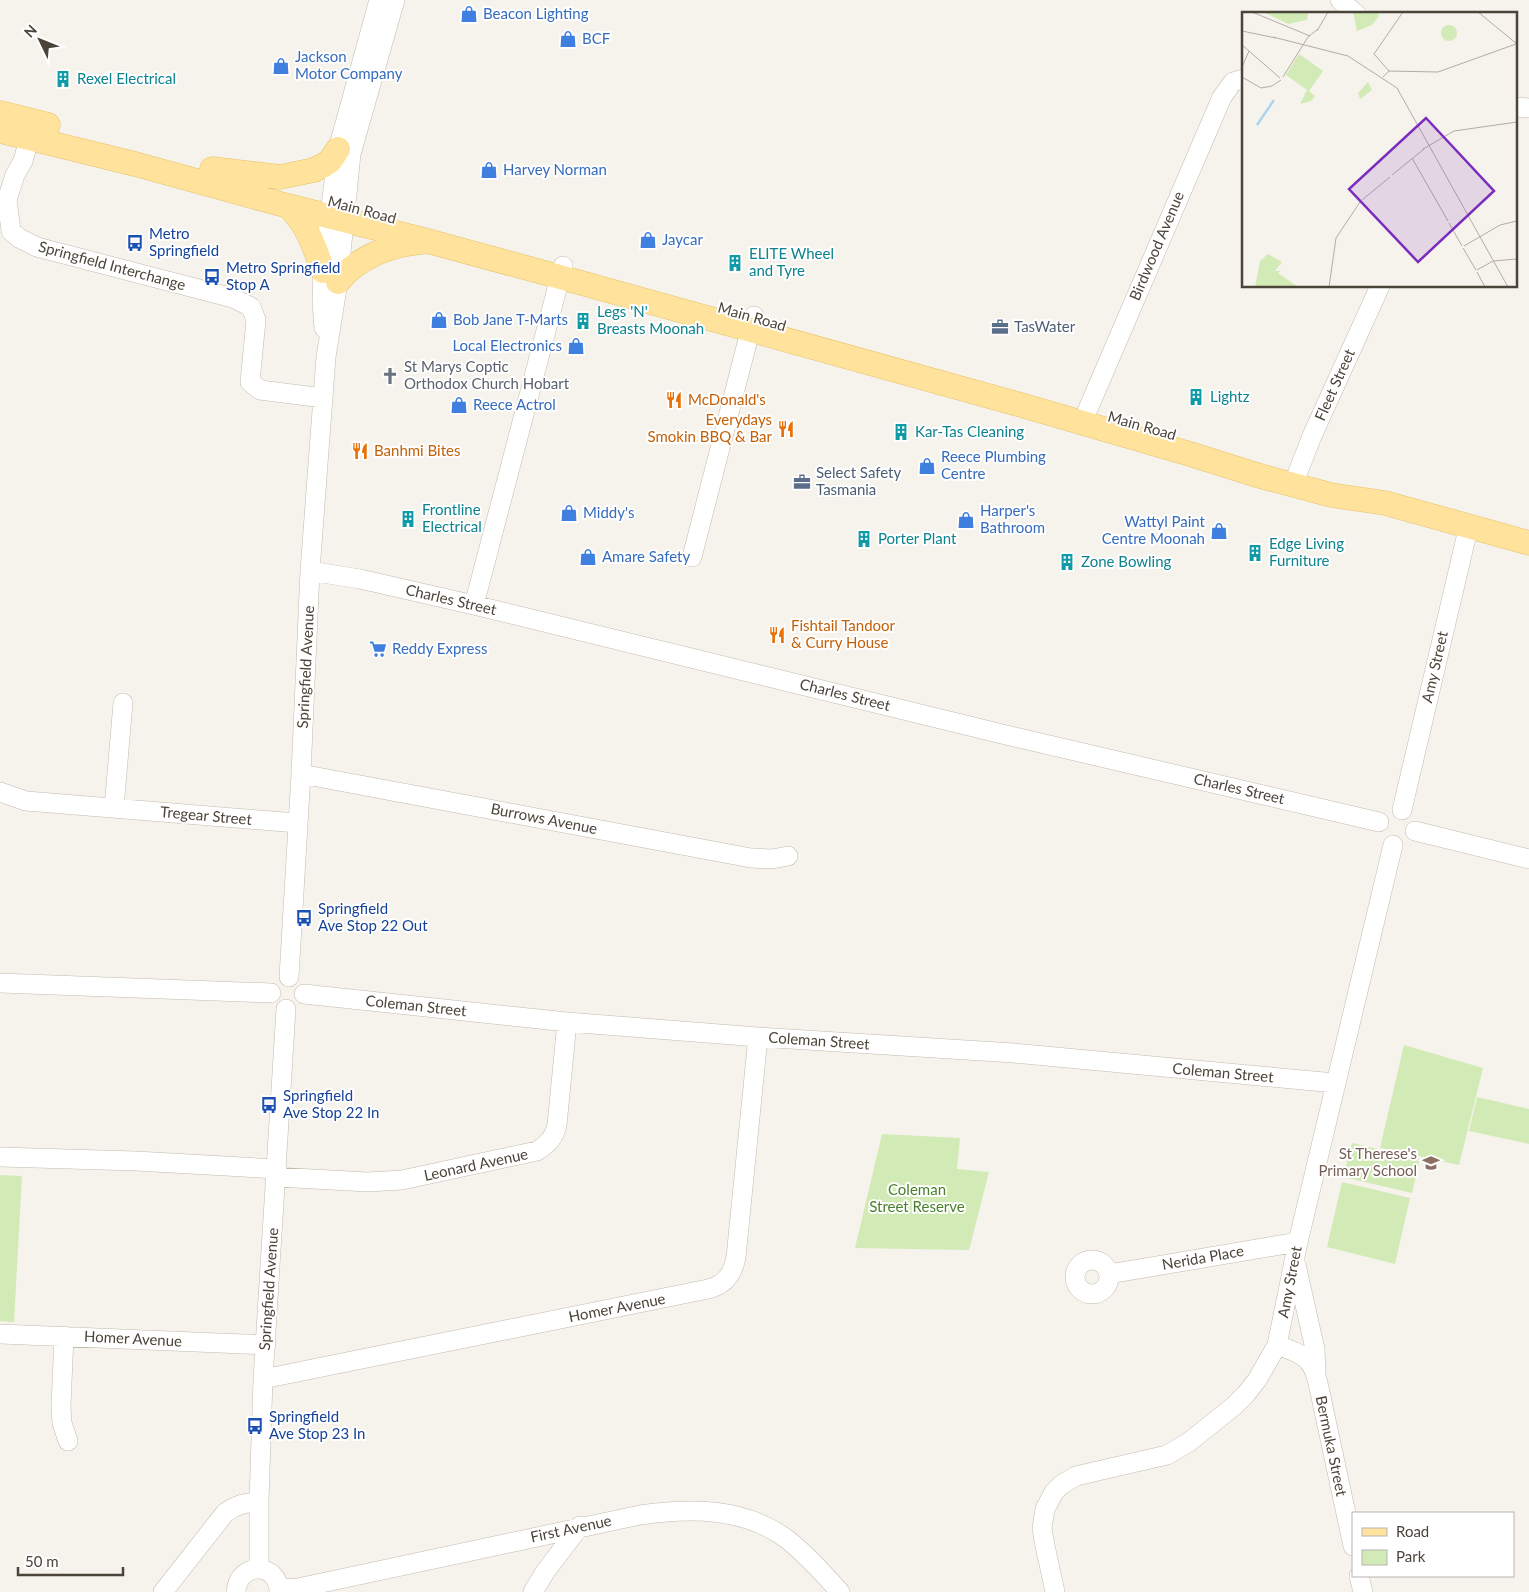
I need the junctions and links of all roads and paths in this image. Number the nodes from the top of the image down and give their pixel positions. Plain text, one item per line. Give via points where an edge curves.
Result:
1 (379, 0) edge
2 (395, 0) edge
3 (1340, 0) edge
4 (1354, 12) edge
5 (1242, 79) edge
6 (1516, 107) edge
7 (1529, 108) edge
8 (0, 113) edge
9 (32, 129) junction
10 (0, 131) edge
11 (338, 149) junction
12 (212, 169) junction
13 (288, 206) junction
14 (337, 210) junction
15 (431, 242) junction
16 (561, 272) junction
17 (331, 276) junction
18 (1379, 288) edge
19 (752, 324) junction
20 (323, 398) junction
21 (1084, 416) junction
22 (1295, 478) junction
23 (1469, 525) junction
24 (1529, 543) edge
25 (692, 557) dead end
26 (310, 571) junction
27 (474, 605) junction
28 (122, 703) dead end
29 (301, 774) junction
30 (0, 792) edge
31 (114, 808) junction
32 (1402, 810) junction
33 (1379, 822) junction
34 (297, 823) junction
35 (1415, 830) junction
36 (1393, 845) junction
37 (788, 856) dead end
38 (1529, 859) edge
39 (289, 977) junction
40 (0, 983) edge
41 (271, 994) junction
42 (304, 994) junction
43 (286, 1009) junction
44 (567, 1022) junction
45 (758, 1037) junction
46 (1335, 1083) junction
47 (0, 1156) edge
48 (277, 1173) junction
49 (1296, 1251) junction
50 (1109, 1274) dead end
51 (0, 1334) edge
52 (64, 1336) junction
53 (266, 1345) junction
54 (1277, 1345) junction
55 (1316, 1376) junction
56 (263, 1379) junction
57 (68, 1441) dead end
58 (259, 1502) junction
59 (580, 1526) junction
60 (1352, 1541) edge
61 (259, 1569) junction
62 (1359, 1577) edge
63 (279, 1590) edge
64 (163, 1592) edge
65 (232, 1592) edge
66 (533, 1592) edge
67 (840, 1592) edge
68 (1055, 1592) edge
69 (1363, 1592) edge

1 - 11 street
2 - 14 street
3 - 4 street
5 - 21 street, Birdwood Avenue via 1233,82 1222,97
6 - 7 street
8 - 9 main road, Main Road
9 - 10 main road, Main Road
9 - 12 main road, Main Road
9 - 13 main road, Main Road via 135,164
9 - 20 street, Springfield Interchange via 7,200 11,231 18,238 37,247 233,298 251,307 256,327 250,382 260,390
11 - 12 main road via 330,161 314,170 280,177
11 - 14 street
12 - 14 main road, Main Road
13 - 14 main road, Main Road
13 - 17 main road via 309,232
14 - 15 main road, Main Road
14 - 16 main road, Main Road
14 - 17 street, Springfield Avenue
15 - 16 main road, Main Road
15 - 17 main road via 410,243 383,251 346,272
16 - 19 main road, Main Road
16 - 27 street
17 - 20 street, Springfield Avenue via 322,302 326,356
18 - 22 street, Fleet Street
19 - 21 main road, Main Road
19 - 25 street
20 - 26 street, Springfield Avenue
21 - 22 main road, Main Road
22 - 23 main road, Main Road via 1331,495 1385,503
23 - 24 main road, Main Road
23 - 32 street, Amy Street
26 - 27 street, Charles Street
26 - 29 street, Springfield Avenue
27 - 33 street, Charles Street
28 - 31 street
29 - 34 street, Springfield Avenue
29 - 37 street, Burrows Avenue via 751,858
30 - 31 street, Tregear Street via 26,801
31 - 34 street, Tregear Street
32 - 33 street via 1390,810
32 - 35 street via 1414,820
33 - 36 street via 1383,839
34 - 39 street, Springfield Avenue
35 - 36 street via 1409,841
35 - 38 street
36 - 46 street, Amy Street
39 - 41 street via 276,981
39 - 42 street via 301,984
40 - 41 street
41 - 43 street via 277,1006
42 - 43 street via 296,1007
42 - 44 street, Coleman Street
43 - 48 street, Springfield Avenue
44 - 45 street, Coleman Street
44 - 48 street, Leonard Avenue via 555,1134 537,1151 402,1180 368,1182
45 - 46 street, Coleman Street via 1014,1053
45 - 56 street, Homer Avenue via 736,1257 724,1282 708,1290
46 - 49 street, Amy Street
47 - 48 street, Leonard Avenue via 136,1161
48 - 53 street, Springfield Avenue
49 - 50 street, Nerida Place
49 - 54 street, Amy Street
49 - 55 street, Bermuka Street via 1315,1349
51 - 52 street, Homer Avenue
52 - 53 street, Homer Avenue
52 - 57 street via 61,1406
53 - 56 street, Springfield Avenue
54 - 55 street, Bermuka Street via 1304,1356
54 - 68 street, Amy Street via 1258,1380 1246,1394 1189,1442 1166,1455 1076,1476 1054,1492 1045,1509 1042,1528
55 - 60 street, Bermuka Street
56 - 58 street, Springfield Avenue
58 - 61 street, Springfield Avenue
58 - 64 street via 246,1502 225,1513
59 - 63 street, First Avenue
59 - 66 street
59 - 67 street, First Avenue via 687,1510 744,1518 775,1531 787,1540
61 - 63 street via 273,1575
61 - 65 street via 245,1573
62 - 69 street

